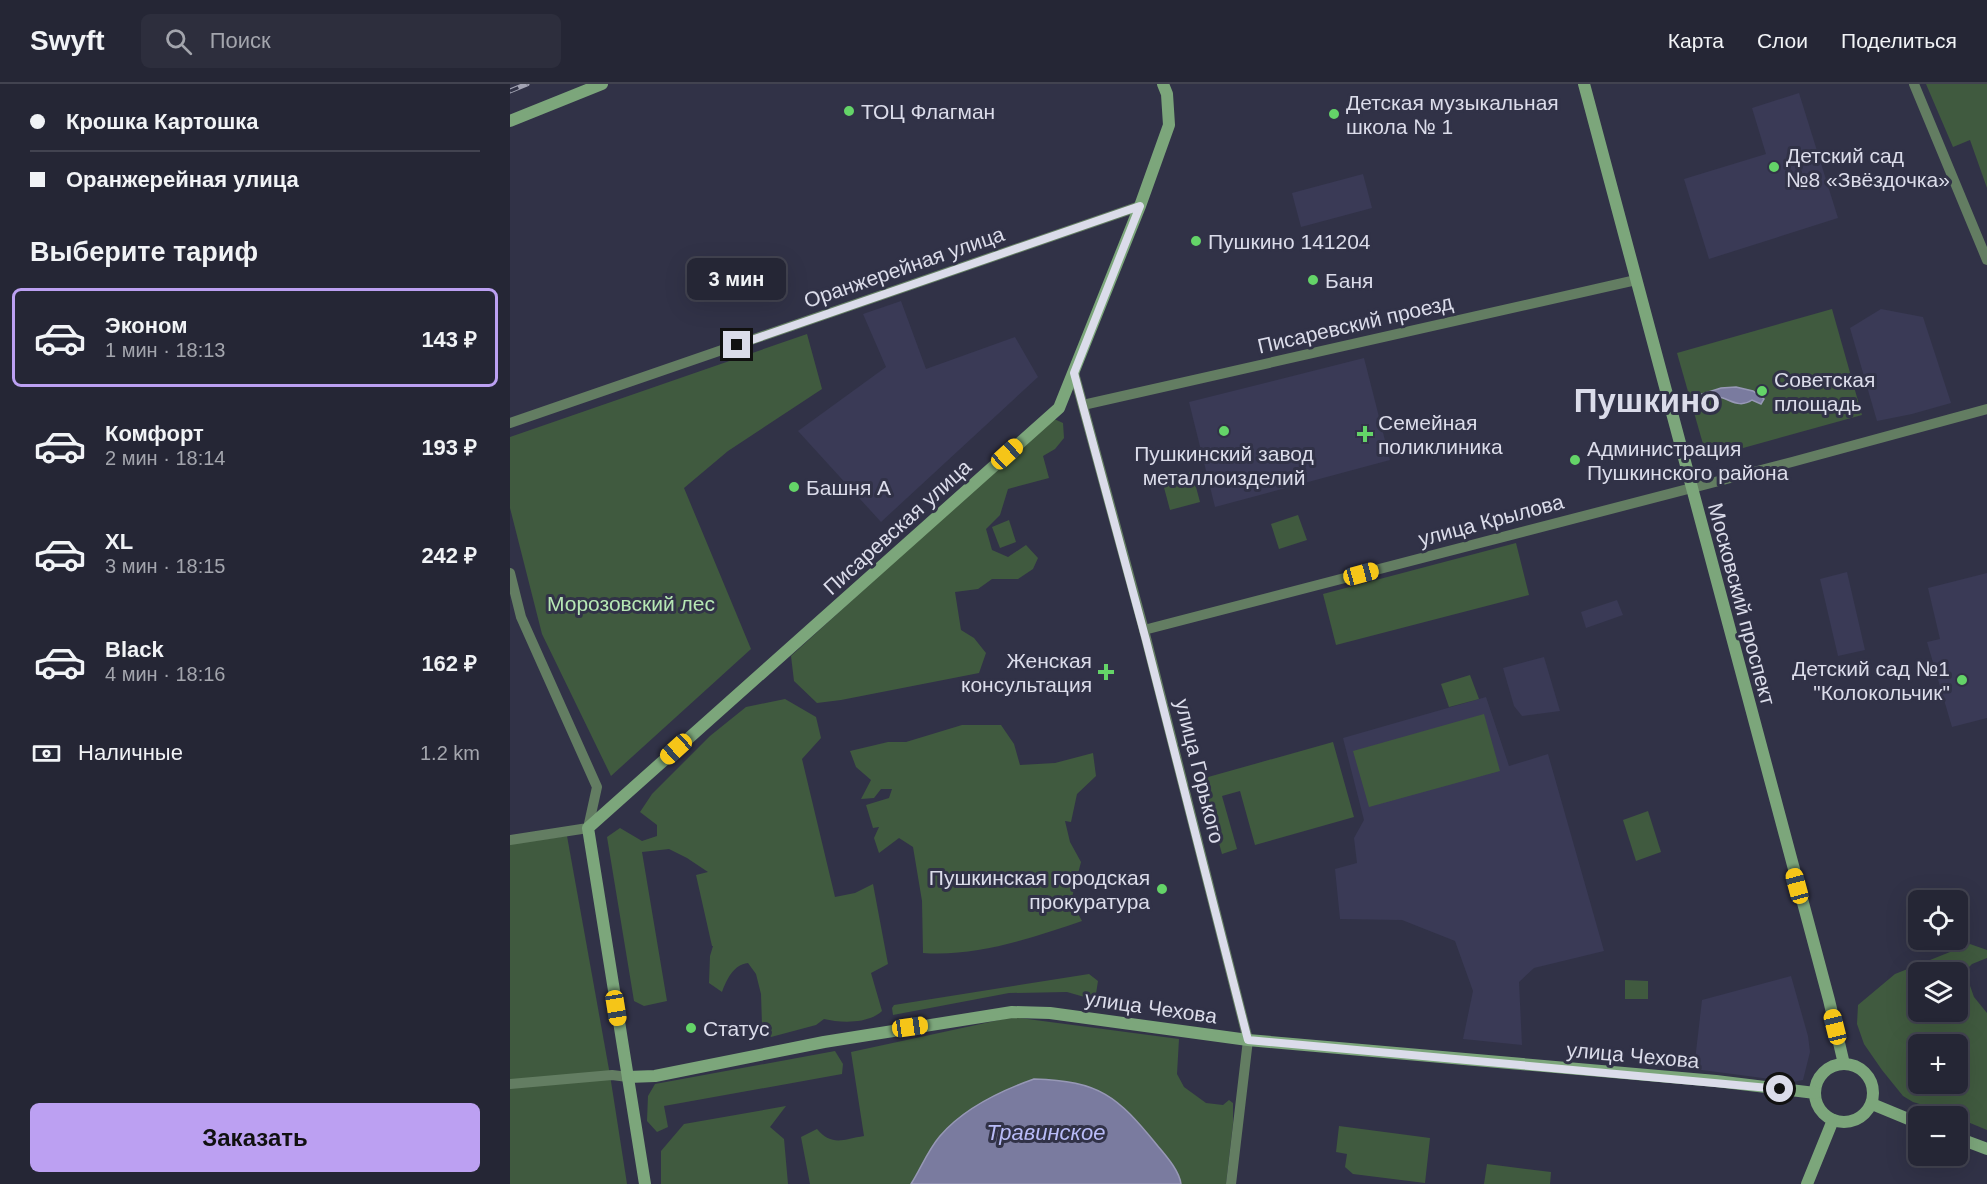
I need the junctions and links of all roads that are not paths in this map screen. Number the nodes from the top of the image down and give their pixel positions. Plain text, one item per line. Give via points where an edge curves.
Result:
1 (602, 84) edge
2 (1163, 84) edge
3 (1584, 84) edge
4 (1914, 84) edge
5 (510, 121) edge
6 (1140, 206) junction
7 (1987, 260) edge
8 (1636, 280) junction
9 (1074, 373) junction
10 (1083, 405) junction
11 (1987, 409) edge
12 (510, 423) edge
13 (1691, 488) junction
14 (510, 573) edge
15 (521, 617) junction
16 (510, 621) edge
17 (1144, 630) junction
18 (588, 828) junction
19 (510, 840) edge
20 (1248, 1040) junction
21 (1844, 1064) junction
22 (628, 1077) junction
23 (510, 1084) edge
24 (1815, 1093) junction
25 (1872, 1104) junction
26 (1908, 1119) edge
27 (1833, 1120) junction
28 (1968, 1142) edge
29 (1987, 1149) edge
30 (645, 1184) edge
31 (1231, 1184) edge
32 (1807, 1184) edge

1 - 5 street
2 - 6 street, Писаревская улица via 1169,125
3 - 8 street, Московский проспект
4 - 7 street
6 - 9 street, Писаревская улица
6 - 12 street, Оранжерейная улица
8 - 10 street, Писаревский проезд
8 - 13 street, Московский проспект
9 - 10 street, улица Горького
9 - 18 street, Писаревская улица via 1059,408
10 - 17 street, улица Горького
11 - 13 street, улица Крылова
13 - 17 street, улица Крылова
13 - 21 street, Московский проспект
14 - 15 street
15 - 16 street
15 - 18 street via 597,787
17 - 20 street, улица Горького
18 - 19 street
18 - 22 street
20 - 22 street, улица Чехова via 1050,1013 1012,1012 824,1042 655,1076
20 - 24 street, улица Чехова
20 - 31 street, улица Горького
21 - 24 street via 1824,1073
21 - 25 street via 1865,1072 1874,1093
22 - 23 street
22 - 30 street
24 - 27 street via 1818,1105
25 - 26 street
25 - 27 street via 1856,1120
27 - 32 street
28 - 29 street

